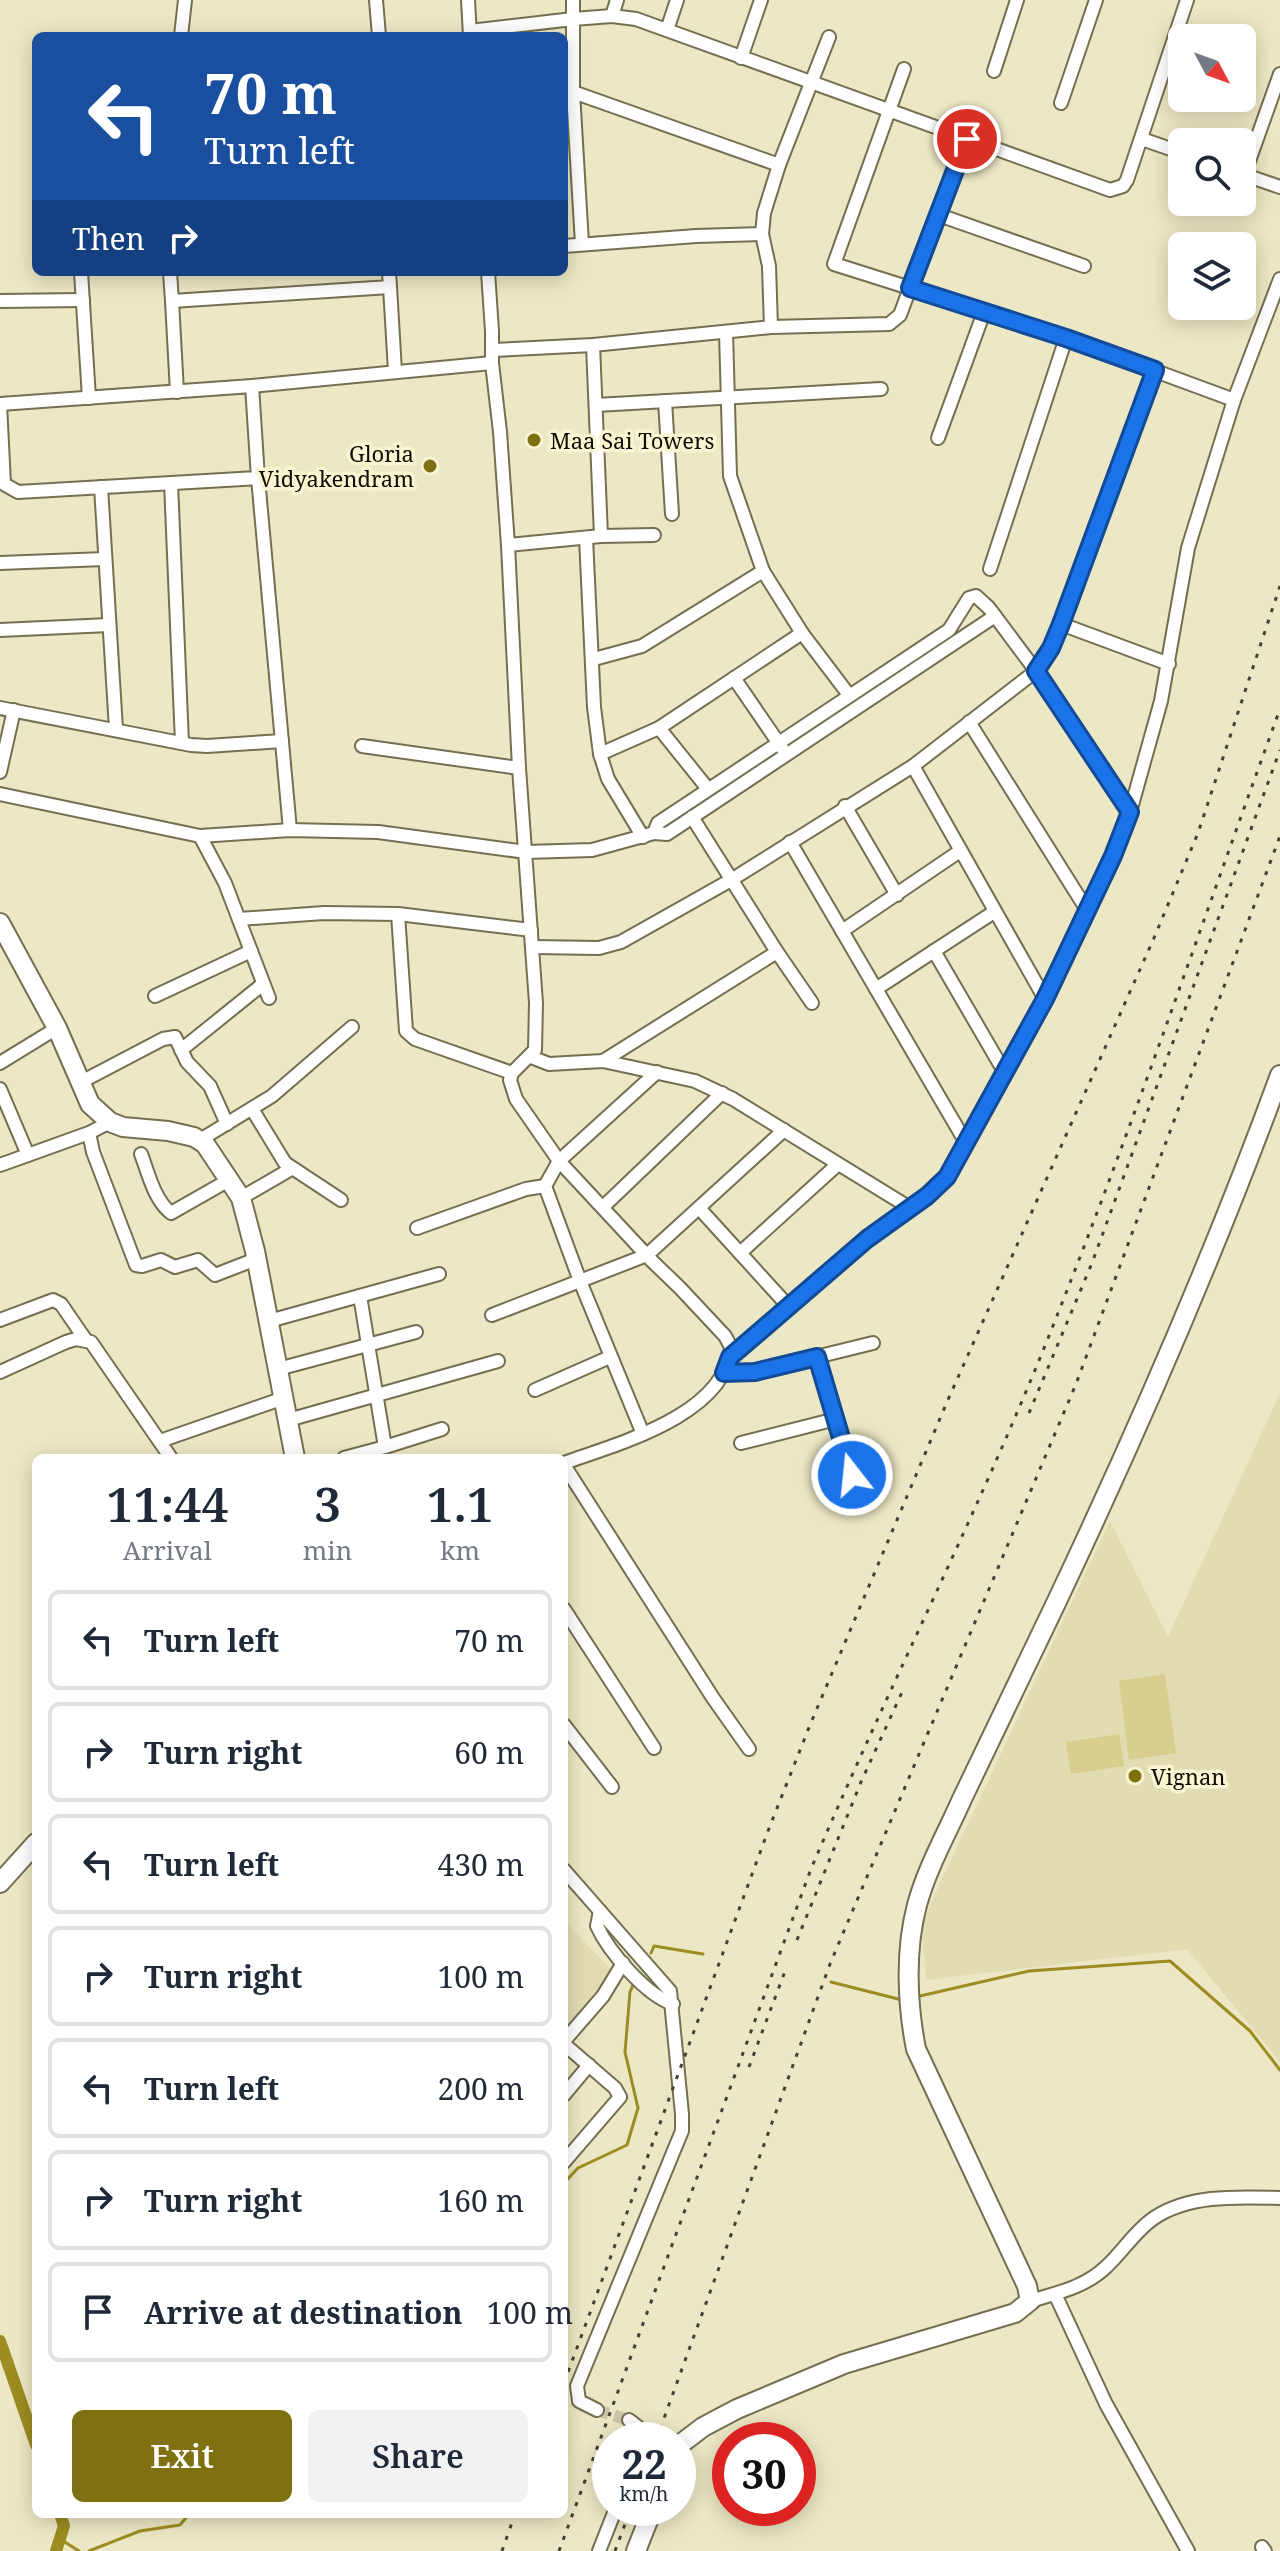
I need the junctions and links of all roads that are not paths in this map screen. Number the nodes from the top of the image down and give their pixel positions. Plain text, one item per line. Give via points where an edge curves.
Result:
1 (185, 0) edge
2 (376, 0) edge
3 (468, 0) edge
4 (573, 0) edge
5 (617, 0) edge
6 (677, 0) edge
7 (761, 0) edge
8 (1017, 0) edge
9 (1096, 0) edge
10 (1187, 0) edge
11 (612, 16) junction
12 (573, 19) junction
13 (667, 30) junction
14 (181, 32) edge
15 (379, 32) edge
16 (470, 32) edge
17 (484, 32) edge
18 (829, 37) dead end
19 (741, 58) junction
20 (904, 69) dead end
21 (994, 71) dead end
22 (1280, 74) edge
23 (812, 83) junction
24 (573, 92) junction
25 (1061, 103) dead end
26 (889, 111) junction
27 (967, 139) junction
28 (1142, 139) junction
29 (1256, 139) edge
30 (1168, 148) edge
31 (779, 165) junction
32 (1256, 179) edge
33 (1280, 187) edge
34 (939, 215) junction
35 (762, 234) junction
36 (582, 244) junction
37 (568, 246) edge
38 (1084, 266) dead end
39 (81, 276) edge
40 (170, 276) edge
41 (389, 276) edge
42 (488, 276) edge
43 (1280, 279) edge
44 (390, 287) junction
45 (910, 288) junction
46 (83, 300) junction
47 (0, 301) edge
48 (172, 301) junction
49 (984, 312) junction
50 (771, 327) junction
51 (726, 332) junction
52 (1066, 338) junction
53 (593, 345) junction
54 (492, 356) junction
55 (1155, 370) junction
56 (395, 371) junction
57 (252, 386) junction
58 (881, 389) dead end
59 (177, 392) junction
60 (730, 397) junction
61 (89, 398) junction
62 (1234, 400) junction
63 (665, 401) junction
64 (596, 405) junction
65 (938, 438) dead end
66 (258, 478) junction
67 (171, 483) junction
68 (101, 487) junction
69 (672, 514) dead end
70 (654, 535) dead end
71 (601, 536) junction
72 (586, 538) junction
73 (508, 545) junction
74 (105, 559) junction
75 (0, 563) edge
76 (990, 569) dead end
77 (763, 571) junction
78 (995, 616) junction
79 (1061, 624) junction
80 (109, 625) junction
81 (0, 630) edge
82 (802, 633) junction
83 (594, 659) junction
84 (1169, 664) junction
85 (1036, 671) junction
86 (734, 678) junction
87 (849, 695) junction
88 (0, 708) edge
89 (14, 710) junction
90 (969, 722) junction
91 (659, 728) junction
92 (116, 729) junction
93 (282, 741) junction
94 (778, 742) junction
95 (182, 743) junction
96 (362, 746) dead end
97 (600, 754) junction
98 (786, 755) junction
99 (913, 766) junction
100 (519, 768) junction
101 (0, 772) edge
102 (708, 789) junction
103 (0, 794) edge
104 (845, 806) junction
105 (1130, 812) junction
106 (692, 817) junction
107 (290, 830) junction
108 (648, 835) junction
109 (200, 836) junction
110 (790, 842) junction
111 (960, 851) junction
112 (526, 852) junction
113 (731, 880) junction
114 (897, 895) junction
115 (1087, 910) junction
116 (994, 912) junction
117 (398, 914) junction
118 (239, 919) junction
119 (0, 923) edge
120 (531, 930) junction
121 (842, 931) junction
122 (532, 947) junction
123 (251, 951) junction
124 (934, 951) junction
125 (777, 952) junction
126 (263, 984) junction
127 (876, 989) junction
128 (155, 996) dead end
129 (269, 998) dead end
130 (1045, 999) junction
131 (812, 1003) dead end
132 (352, 1027) dead end
133 (57, 1028) junction
134 (181, 1050) junction
135 (531, 1057) junction
136 (603, 1061) junction
137 (0, 1063) edge
138 (657, 1072) junction
139 (512, 1073) junction
140 (1005, 1073) junction
141 (1280, 1075) edge
142 (81, 1082) junction
143 (0, 1089) edge
144 (722, 1093) junction
145 (252, 1109) junction
146 (110, 1122) junction
147 (227, 1124) junction
148 (784, 1130) junction
149 (89, 1133) junction
150 (200, 1140) junction
151 (965, 1141) junction
152 (141, 1154) dead end
153 (28, 1155) junction
154 (559, 1161) junction
155 (0, 1165) edge
156 (837, 1165) junction
157 (291, 1169) junction
158 (229, 1180) junction
159 (545, 1186) junction
160 (241, 1198) junction
161 (341, 1200) dead end
162 (603, 1207) junction
163 (699, 1208) junction
164 (910, 1208) junction
165 (417, 1228) dead end
166 (740, 1253) junction
167 (647, 1255) junction
168 (256, 1259) junction
169 (439, 1274) dead end
170 (580, 1281) junction
171 (360, 1296) junction
172 (789, 1307) junction
173 (492, 1315) dead end
174 (0, 1320) edge
175 (269, 1321) junction
176 (416, 1332) dead end
177 (85, 1339) junction
178 (873, 1343) dead end
179 (367, 1344) junction
180 (610, 1357) junction
181 (730, 1357) junction
182 (817, 1357) junction
183 (498, 1361) dead end
184 (278, 1369) junction
185 (0, 1372) edge
186 (724, 1373) junction
187 (535, 1390) dead end
188 (376, 1397) junction
189 (284, 1398) junction
190 (836, 1419) junction
191 (288, 1420) junction
192 (442, 1429) dead end
193 (643, 1434) junction
194 (160, 1441) junction
195 (741, 1443) dead end
196 (385, 1447) junction
197 (168, 1454) edge
198 (294, 1454) edge
199 (359, 1454) edge
200 (568, 1462) edge
201 (568, 1470) edge
202 (852, 1475) dead end
203 (568, 1615) edge
204 (568, 1730) edge
205 (654, 1748) dead end
206 (749, 1749) dead end
207 (612, 1787) dead end
208 (32, 1847) edge
209 (568, 1875) edge
210 (0, 1883) edge
211 (600, 1911) junction
212 (623, 1963) junction
213 (673, 2004) junction
214 (568, 2037) edge
215 (568, 2046) edge
216 (589, 2065) junction
217 (568, 2090) edge
218 (568, 2157) edge
219 (1280, 2198) edge
220 (1055, 2294) junction
221 (1030, 2301) junction
222 (597, 2410) tunnel mouth
223 (629, 2420) tunnel mouth
224 (632, 2422) edge
225 (696, 2432) edge
226 (609, 2526) edge
227 (637, 2526) edge
228 (646, 2526) edge
229 (599, 2551) edge
230 (628, 2551) edge
231 (636, 2551) edge
232 (1188, 2551) edge

1 - 14 street
2 - 15 street
3 - 16 street
4 - 12 street
5 - 11 street
6 - 13 street
7 - 19 street
8 - 21 street
9 - 25 street
10 - 28 street
11 - 12 street
11 - 13 street
12 - 17 street
12 - 24 street
13 - 19 street
18 - 23 street
19 - 23 street
20 - 26 street
22 - 29 street
23 - 26 street
23 - 31 street
24 - 31 street
24 - 36 street
26 - 27 street
26 - 45 street via 834,264
27 - 28 street via 1110,190 1127,180
27 - 34 street
28 - 30 street
31 - 35 street
32 - 33 street
34 - 38 street
34 - 45 street
35 - 36 street
35 - 50 street
36 - 37 street
39 - 46 street
40 - 48 street
41 - 44 street
42 - 54 street
43 - 62 street
44 - 48 street
44 - 56 street
45 - 49 street
45 - 50 street via 900,315 889,324
46 - 47 street
46 - 61 street
48 - 59 street
49 - 52 street
49 - 65 street
50 - 51 street
51 - 53 street
51 - 60 street
52 - 55 street
52 - 76 street
53 - 54 street
53 - 64 street
54 - 56 street
54 - 73 street
55 - 62 street
55 - 79 street
56 - 57 street
57 - 59 street
57 - 66 street
58 - 60 street
59 - 61 street
60 - 63 street
60 - 77 street via 730,476
61 - 68 street via 0,404 4,484 18,492
62 - 84 street via 1188,548
63 - 64 street
63 - 69 street
64 - 71 street
66 - 67 street
66 - 93 street
67 - 68 street
67 - 95 street
68 - 74 street
70 - 71 street
71 - 72 street
72 - 73 street
72 - 83 street
73 - 100 street
74 - 75 street
74 - 80 street
77 - 82 street
77 - 83 street via 642,646
78 - 85 street
78 - 87 street via 976,596 969,598 949,630
78 - 98 street
79 - 84 street
79 - 85 street
80 - 81 street
80 - 92 street
82 - 86 street
82 - 87 street
83 - 97 street
84 - 105 street
85 - 90 street
85 - 105 street
86 - 91 street
86 - 94 street
87 - 94 street
88 - 89 street
89 - 92 street
89 - 101 street
90 - 99 street
90 - 115 street
91 - 97 street
91 - 102 street
92 - 95 street
93 - 95 street
93 - 107 street
94 - 98 street
94 - 102 street
96 - 100 street
97 - 108 street via 608,779
98 - 106 street
99 - 104 street
99 - 111 street
100 - 112 street
102 - 108 street
103 - 109 street
104 - 110 street
104 - 114 street
105 - 115 street
106 - 108 street via 667,834
106 - 113 street
107 - 109 street
107 - 112 street via 378,832
108 - 112 street via 592,850
109 - 118 street
110 - 113 street
110 - 121 street
111 - 114 street
111 - 116 street
112 - 120 street
113 - 122 street via 609,946
113 - 125 street
114 - 121 street
115 - 130 street
116 - 124 street
116 - 130 street
117 - 118 street
117 - 120 street
117 - 139 street via 406,1031 415,1039
118 - 123 street
119 - 133 street
120 - 122 street
121 - 127 street
122 - 135 street via 537,1042
123 - 126 street
123 - 128 street
124 - 127 street
124 - 140 street
125 - 131 street
125 - 136 street
126 - 129 street
126 - 134 street
127 - 151 street
130 - 140 street
132 - 145 street
133 - 137 street
133 - 142 street
134 - 142 street via 175,1037 163,1039
134 - 147 street via 210,1086
135 - 136 street via 549,1064
135 - 139 street
136 - 138 street
138 - 144 street
138 - 154 street
139 - 154 street via 516,1099
140 - 151 street
141 - 221 street via 1180,1332 916,1909 910,1949 910,2017 916,2049
142 - 146 street via 90,1104
143 - 153 street
144 - 148 street
144 - 162 street
145 - 147 street
145 - 157 street
146 - 149 street
146 - 150 street
147 - 150 street
148 - 156 street
148 - 163 street
149 - 153 street
149 - 168 street via 136,1265 161,1260 175,1267 198,1260 215,1275
150 - 158 street
151 - 164 street via 947,1177
152 - 158 street via 171,1213
153 - 155 street
154 - 159 street
154 - 162 street
156 - 164 street
156 - 166 street
157 - 160 street
157 - 161 street
158 - 160 street
159 - 165 street
159 - 170 street
160 - 168 street
162 - 167 street
163 - 166 street
163 - 167 street
164 - 172 street
166 - 172 street
167 - 170 street
167 - 181 street via 725,1336
168 - 175 street
169 - 171 street
170 - 173 street
170 - 180 street
171 - 175 street
171 - 179 street
172 - 181 street
174 - 177 street via 53,1300
175 - 184 street
176 - 179 street
177 - 185 street via 66,1342
177 - 194 street via 96,1347
178 - 182 street
179 - 184 street
179 - 188 street
180 - 187 street
180 - 193 street
181 - 186 street
182 - 186 street via 755,1372
182 - 190 street
183 - 188 street
184 - 189 street
186 - 193 street via 685,1411
188 - 191 street
188 - 196 street
189 - 191 street
189 - 194 street
190 - 195 street
190 - 202 street
191 - 198 street
192 - 196 street
193 - 200 street
194 - 197 street
196 - 199 street
201 - 206 street
203 - 205 street
204 - 207 street
208 - 210 street
209 - 211 street
211 - 212 street via 597,1926
211 - 213 street via 670,1991
212 - 213 street via 657,1997
212 - 214 street
213 - 222 street via 682,2131 577,2386 579,2401
215 - 216 street
216 - 217 street
216 - 218 street via 620,2097
219 - 220 street via 1185,2204 1142,2227 1093,2278
220 - 221 street
220 - 232 street via 1106,2404
221 - 225 street via 1015,2313 844,2364
223 - 224 street
226 - 229 street
227 - 230 street
228 - 231 street

